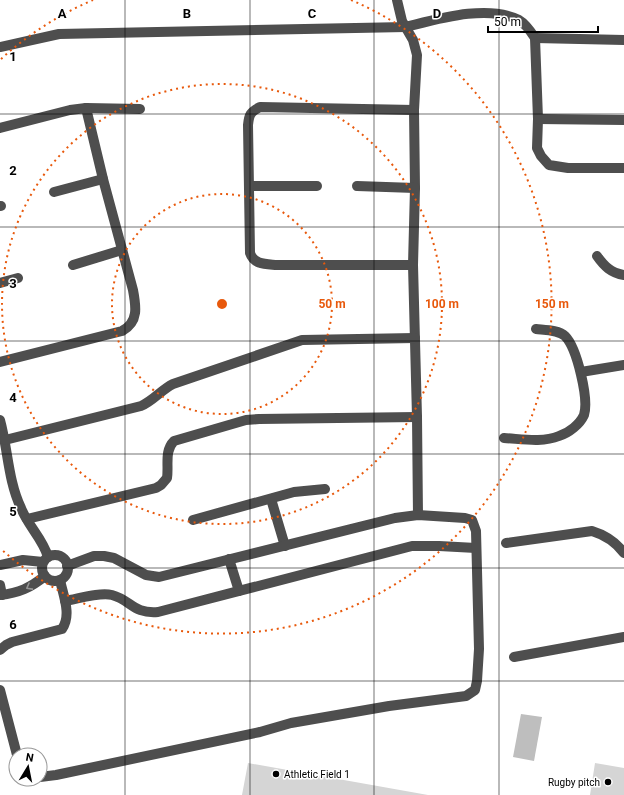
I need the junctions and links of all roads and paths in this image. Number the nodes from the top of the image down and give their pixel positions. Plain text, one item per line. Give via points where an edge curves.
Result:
1 (397, 0) edge
2 (406, 27) junction
3 (535, 38) junction
4 (624, 40) edge
5 (0, 47) edge
6 (86, 108) junction
7 (140, 110) dead end
8 (414, 110) junction
9 (538, 119) junction
10 (624, 120) edge
11 (0, 128) edge
12 (624, 168) edge
13 (103, 179) junction
14 (249, 186) junction
15 (317, 186) dead end
16 (357, 186) dead end
17 (415, 188) junction
18 (54, 192) dead end
19 (122, 250) junction
20 (597, 256) dead end
21 (73, 265) dead end
22 (413, 265) junction
23 (624, 275) edge
24 (18, 278) dead end
25 (0, 283) edge
26 (536, 329) dead end
27 (415, 338) junction
28 (0, 362) edge
29 (624, 365) edge
30 (581, 372) junction
31 (417, 418) junction
32 (0, 420) edge
33 (504, 438) dead end
34 (5, 440) junction
35 (326, 489) dead end
36 (271, 499) junction
37 (418, 515) junction
38 (27, 519) junction
39 (193, 520) dead end
40 (506, 543) dead end
41 (285, 546) junction
42 (476, 548) junction
43 (624, 552) edge
44 (229, 559) junction
45 (45, 560) junction
46 (0, 565) edge
47 (67, 566) junction
48 (45, 576) junction
49 (60, 580) junction
50 (0, 585) edge
51 (239, 590) junction
52 (1, 595) edge
53 (65, 601) junction
54 (624, 637) edge
55 (0, 650) edge
56 (514, 658) dead end
57 (0, 690) edge
58 (15, 747) edge
59 (48, 776) edge

1 - 2 street
2 - 3 street via 455,16 495,14 520,20
2 - 5 street via 59,34
2 - 8 street via 417,55
3 - 4 street
3 - 9 street
6 - 7 street
6 - 11 street
6 - 13 street
8 - 14 street via 260,107 252,111 248,117
8 - 17 street
9 - 10 street
9 - 12 street via 537,148 549,165 568,168
13 - 18 street
13 - 19 street
14 - 15 street
14 - 22 street via 250,253 256,262 277,265
16 - 17 street
17 - 22 street
19 - 21 street
19 - 28 street via 136,303 136,314 128,328
20 - 23 street via 606,268
22 - 27 street
24 - 25 street
26 - 30 street via 565,335
27 - 31 street
27 - 34 street via 302,340 173,384 141,406
29 - 30 street
30 - 33 street via 586,405 583,416 575,426 559,436 544,440
31 - 37 street
31 - 38 street via 246,420 174,441 168,452 167,478 156,488
32 - 34 street
34 - 38 street via 12,482
35 - 36 street via 294,492
36 - 39 street
36 - 41 street
37 - 41 street via 395,518
37 - 42 street via 472,520 476,530
38 - 45 street via 45,547
40 - 43 street via 592,531 612,540
41 - 44 street
42 - 51 street via 412,546
42 - 59 street via 479,649 477,680 475,690 466,696 291,723 244,736
44 - 47 street via 159,577 146,575 114,558 104,556 94,556
44 - 51 street
45 - 46 street via 23,560
45 - 47 street via 57,556 62,558
45 - 48 street via 42,571
47 - 49 street via 65,576
48 - 49 street via 49,580
48 -> 52 street via 26,590
49 - 53 street
50 - 52 street
51 - 53 street via 151,612 141,611 118,596 110,594
53 - 55 street via 67,615 62,629 12,642
54 - 56 street
57 - 58 street

